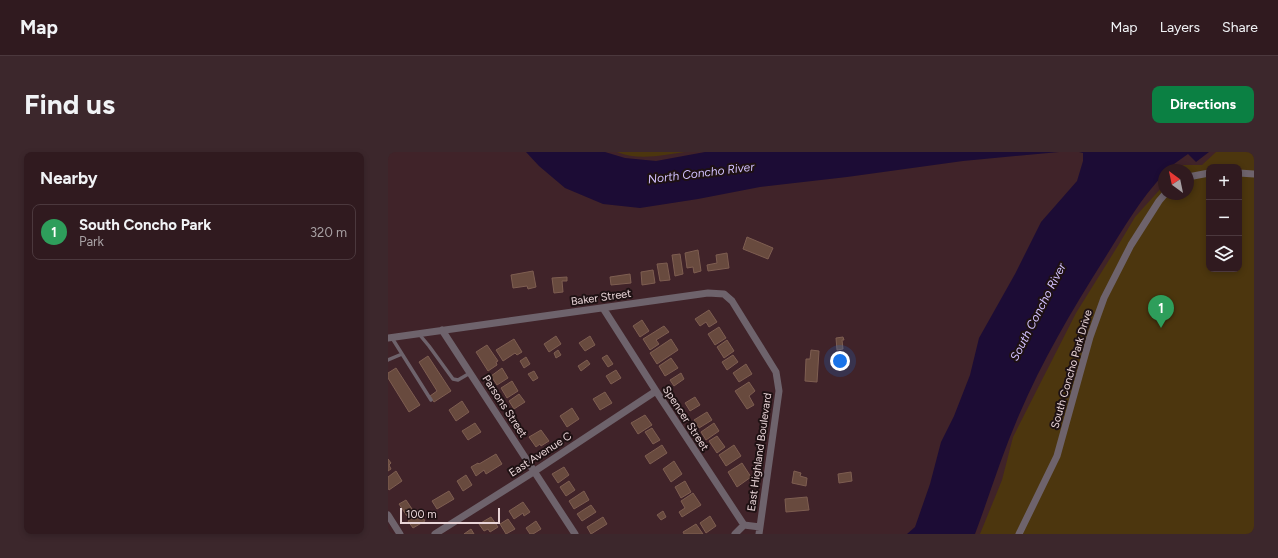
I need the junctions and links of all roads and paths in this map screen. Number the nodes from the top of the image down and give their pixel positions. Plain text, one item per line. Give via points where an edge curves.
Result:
1 (1242, 173) edge
2 (1206, 174) edge
3 (1254, 174) edge
4 (1194, 176) edge
5 (1160, 200) edge
6 (603, 308) junction
7 (442, 330) junction
8 (419, 334) junction
9 (390, 338) edge
10 (402, 354) junction
11 (388, 360) edge
12 (776, 372) joint
13 (470, 373) junction
14 (656, 391) junction
15 (431, 400) dead end
16 (534, 471) junction
17 (388, 515) edge
18 (744, 525) junction
19 (759, 530) edge
20 (400, 534) edge
21 (435, 534) edge
22 (575, 534) edge
23 (735, 534) edge
24 (1019, 534) edge

1 - 3 street
2 - 4 street
5 - 24 street, South Concho Park Drive via 1131,245 1104,298 1090,337 1057,456
6 - 7 street, Baker Street
6 - 12 street, Baker Street via 708,293 724,294 732,301
6 - 14 street, Spencer Street
7 - 8 street, Baker Street
7 - 13 street, Parsons Street
8 - 9 street, Baker Street
8 - 13 lane via 453,379 458,380
9 - 10 lane
10 - 11 lane
10 - 15 lane
12 - 19 street, East Highland Boulevard via 779,391
13 - 16 street, Parsons Street
14 - 16 street, East Avenue C
14 - 18 street, Spencer Street
16 - 21 street, East Avenue C
16 - 22 street, Parsons Street
17 - 20 street
18 - 19 street
18 - 23 street

